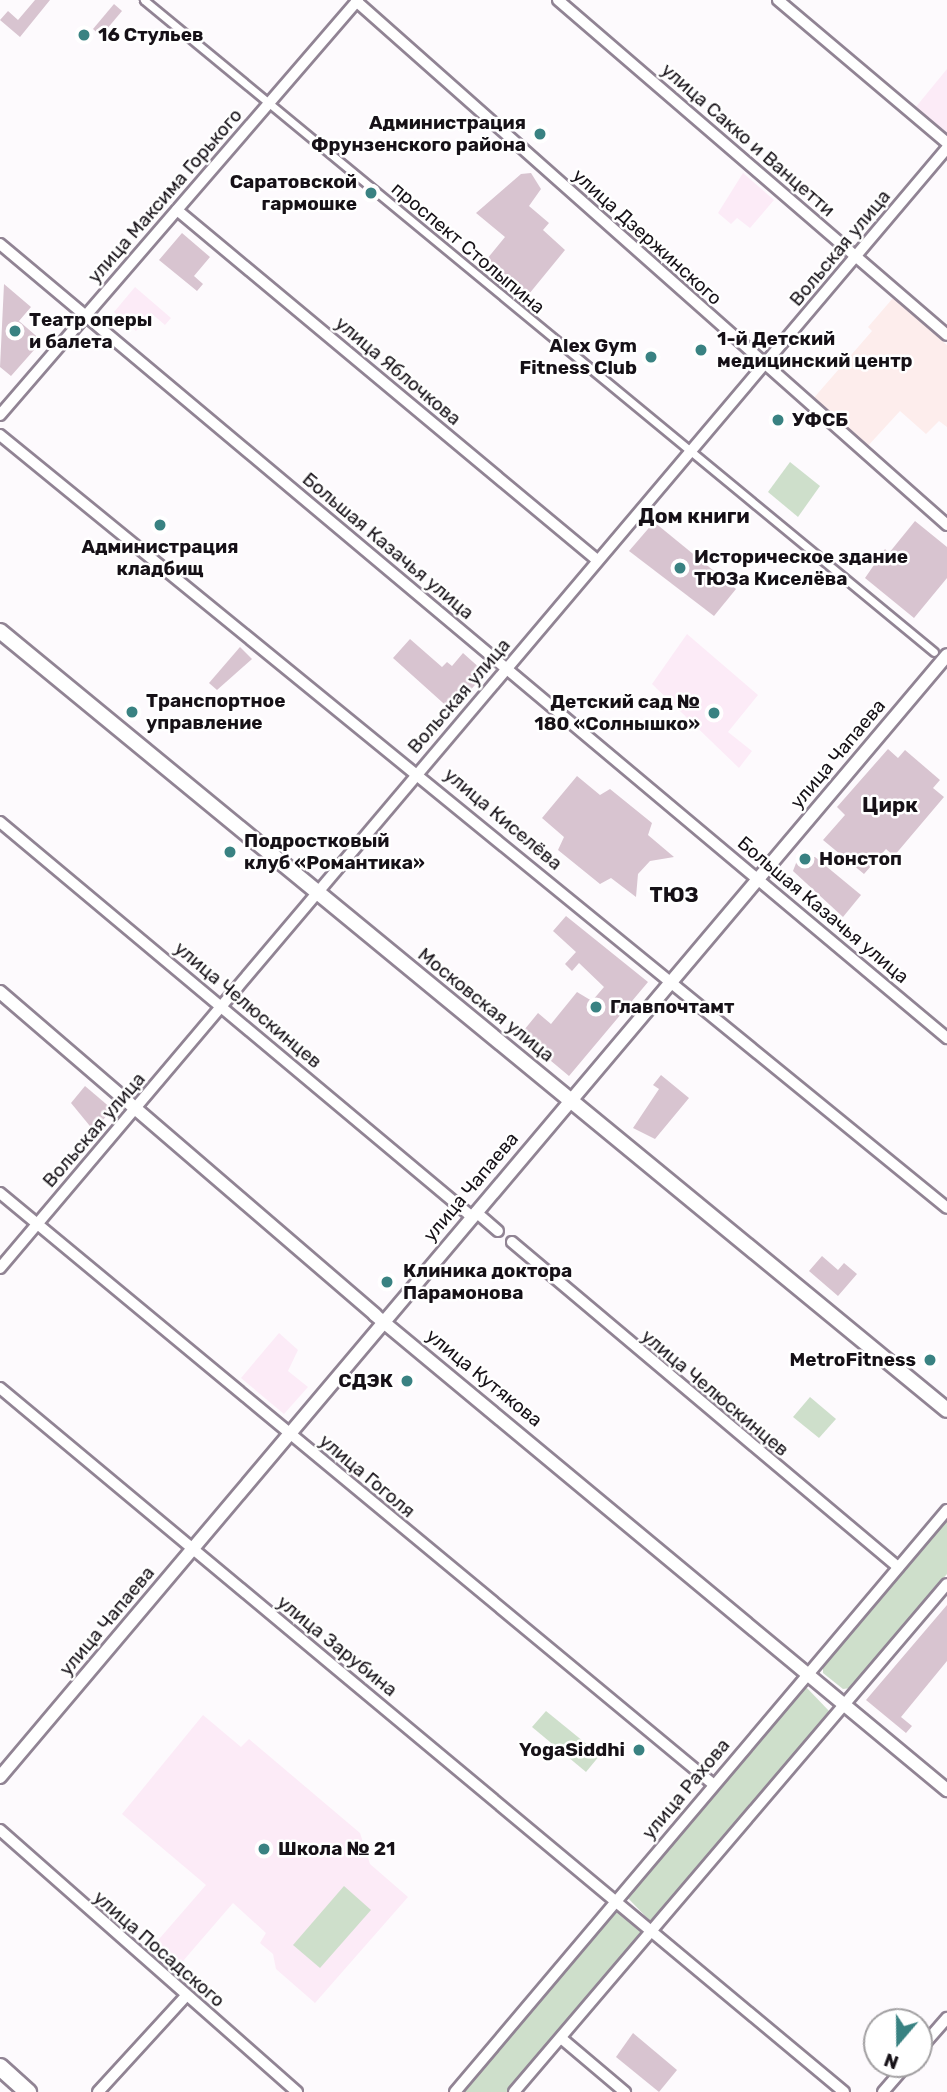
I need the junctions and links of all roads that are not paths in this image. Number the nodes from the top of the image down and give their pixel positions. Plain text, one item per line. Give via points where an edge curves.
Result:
1 (144, 0) edge
2 (558, 0) edge
3 (778, 0) edge
4 (357, 1) edge
5 (268, 103) junction
6 (947, 142) edge
7 (947, 148) edge
8 (177, 209) junction
9 (0, 244) edge
10 (857, 257) junction
11 (85, 314) junction
12 (947, 335) edge
13 (764, 366) junction
14 (0, 415) edge
15 (0, 435) edge
16 (690, 452) junction
17 (947, 525) edge
18 (597, 560) junction
19 (0, 631) edge
20 (940, 654) edge
21 (506, 668) junction
22 (417, 772) junction
23 (0, 822) edge
24 (758, 878) junction
25 (317, 891) junction
26 (670, 980) junction
27 (2, 997) edge
28 (222, 1005) junction
29 (947, 1038) edge
30 (570, 1098) junction
31 (137, 1108) junction
32 (0, 1192) edge
33 (947, 1208) edge
34 (474, 1214) junction
35 (37, 1224) junction
36 (498, 1231) dead end
37 (512, 1242) dead end
38 (0, 1268) edge
39 (383, 1321) junction
40 (0, 1388) edge
41 (947, 1410) edge
42 (288, 1434) junction
43 (947, 1510) edge
44 (192, 1549) junction
45 (898, 1567) junction
46 (947, 1584) edge
47 (807, 1673) junction
48 (844, 1705) junction
49 (0, 1777) edge
50 (713, 1784) junction
51 (947, 1790) edge
52 (0, 1830) edge
53 (616, 1899) junction
54 (651, 1931) junction
55 (186, 1996) junction
56 (947, 2018) edge
57 (933, 2034) edge
58 (561, 2038) junction
59 (0, 2067) edge
60 (895, 2078) edge
61 (28, 2092) edge
62 (98, 2092) edge
63 (297, 2092) edge
64 (455, 2092) edge
65 (514, 2092) edge
66 (625, 2092) edge
67 (844, 2092) edge
68 (883, 2092) edge

1 - 5 street, проспект Столыпина
2 - 10 street, улица Сакко и Ванцетти
3 - 6 street
4 - 5 street, улица Максима Горького
4 - 13 street, улица Дзержинского
5 - 8 street, улица Максима Горького
5 - 16 street, проспект Столыпина
7 - 10 street, Вольская улица
8 - 11 street, улица Максима Горького
8 - 18 street, улица Яблочкова
9 - 11 street, Большая Казачья улица
10 - 12 street, улица Сакко и Ванцетти
10 - 13 street, Вольская улица
11 - 14 street, улица Максима Горького
11 - 21 street, Большая Казачья улица
13 - 16 street, Вольская улица
13 - 17 street, улица Дзержинского
15 - 22 street, улица Киселёва
16 - 18 street, Вольская улица
16 - 20 street, проспект Столыпина
18 - 21 street, Вольская улица
19 - 25 main road, Московская улица
20 - 24 street, улица Чапаева
21 - 22 street, Вольская улица
21 - 24 street, Большая Казачья улица
22 - 25 street, Вольская улица
22 - 26 street, улица Киселёва
23 - 28 street, улица Челюскинцев
24 - 26 street, улица Чапаева
24 - 29 street, Большая Казачья улица
25 - 28 street, Вольская улица
25 - 30 main road, Московская улица
26 - 30 street, улица Чапаева
26 - 33 street, улица Киселёва
27 - 31 street, улица Кутякова
28 - 31 street, Вольская улица
28 - 34 street, улица Челюскинцев
30 - 34 street, улица Чапаева
30 - 41 main road, Московская улица
31 - 35 street, Вольская улица
31 - 39 street, улица Кутякова
32 - 35 street, улица Гоголя
34 - 36 street, улица Челюскинцев
34 - 39 street, улица Чапаева
35 - 38 street, Вольская улица
35 - 42 street, улица Гоголя
37 - 45 street, улица Челюскинцев
39 - 42 street, улица Чапаева
39 - 47 street, улица Кутякова
40 - 44 street, улица Зарубина
42 - 44 street, улица Чапаева
42 - 50 street, улица Гоголя
43 - 45 street, улица Рахова
44 - 49 street, улица Чапаева
44 - 53 street, улица Зарубина
45 - 47 street, улица Рахова
46 - 48 street
47 - 48 street, улица Кутякова
47 - 50 street, улица Рахова
48 - 51 street, улица Кутякова
48 - 54 street
50 - 53 street, улица Рахова
52 - 55 street, улица Посадского
53 - 54 street, улица Зарубина
53 - 64 street, улица Рахова
54 - 58 street
54 - 67 street, улица Зарубина
55 - 62 street
55 - 63 street, улица Посадского
56 - 57 street
58 - 65 street
58 - 66 street
59 - 61 main road
60 - 68 street

